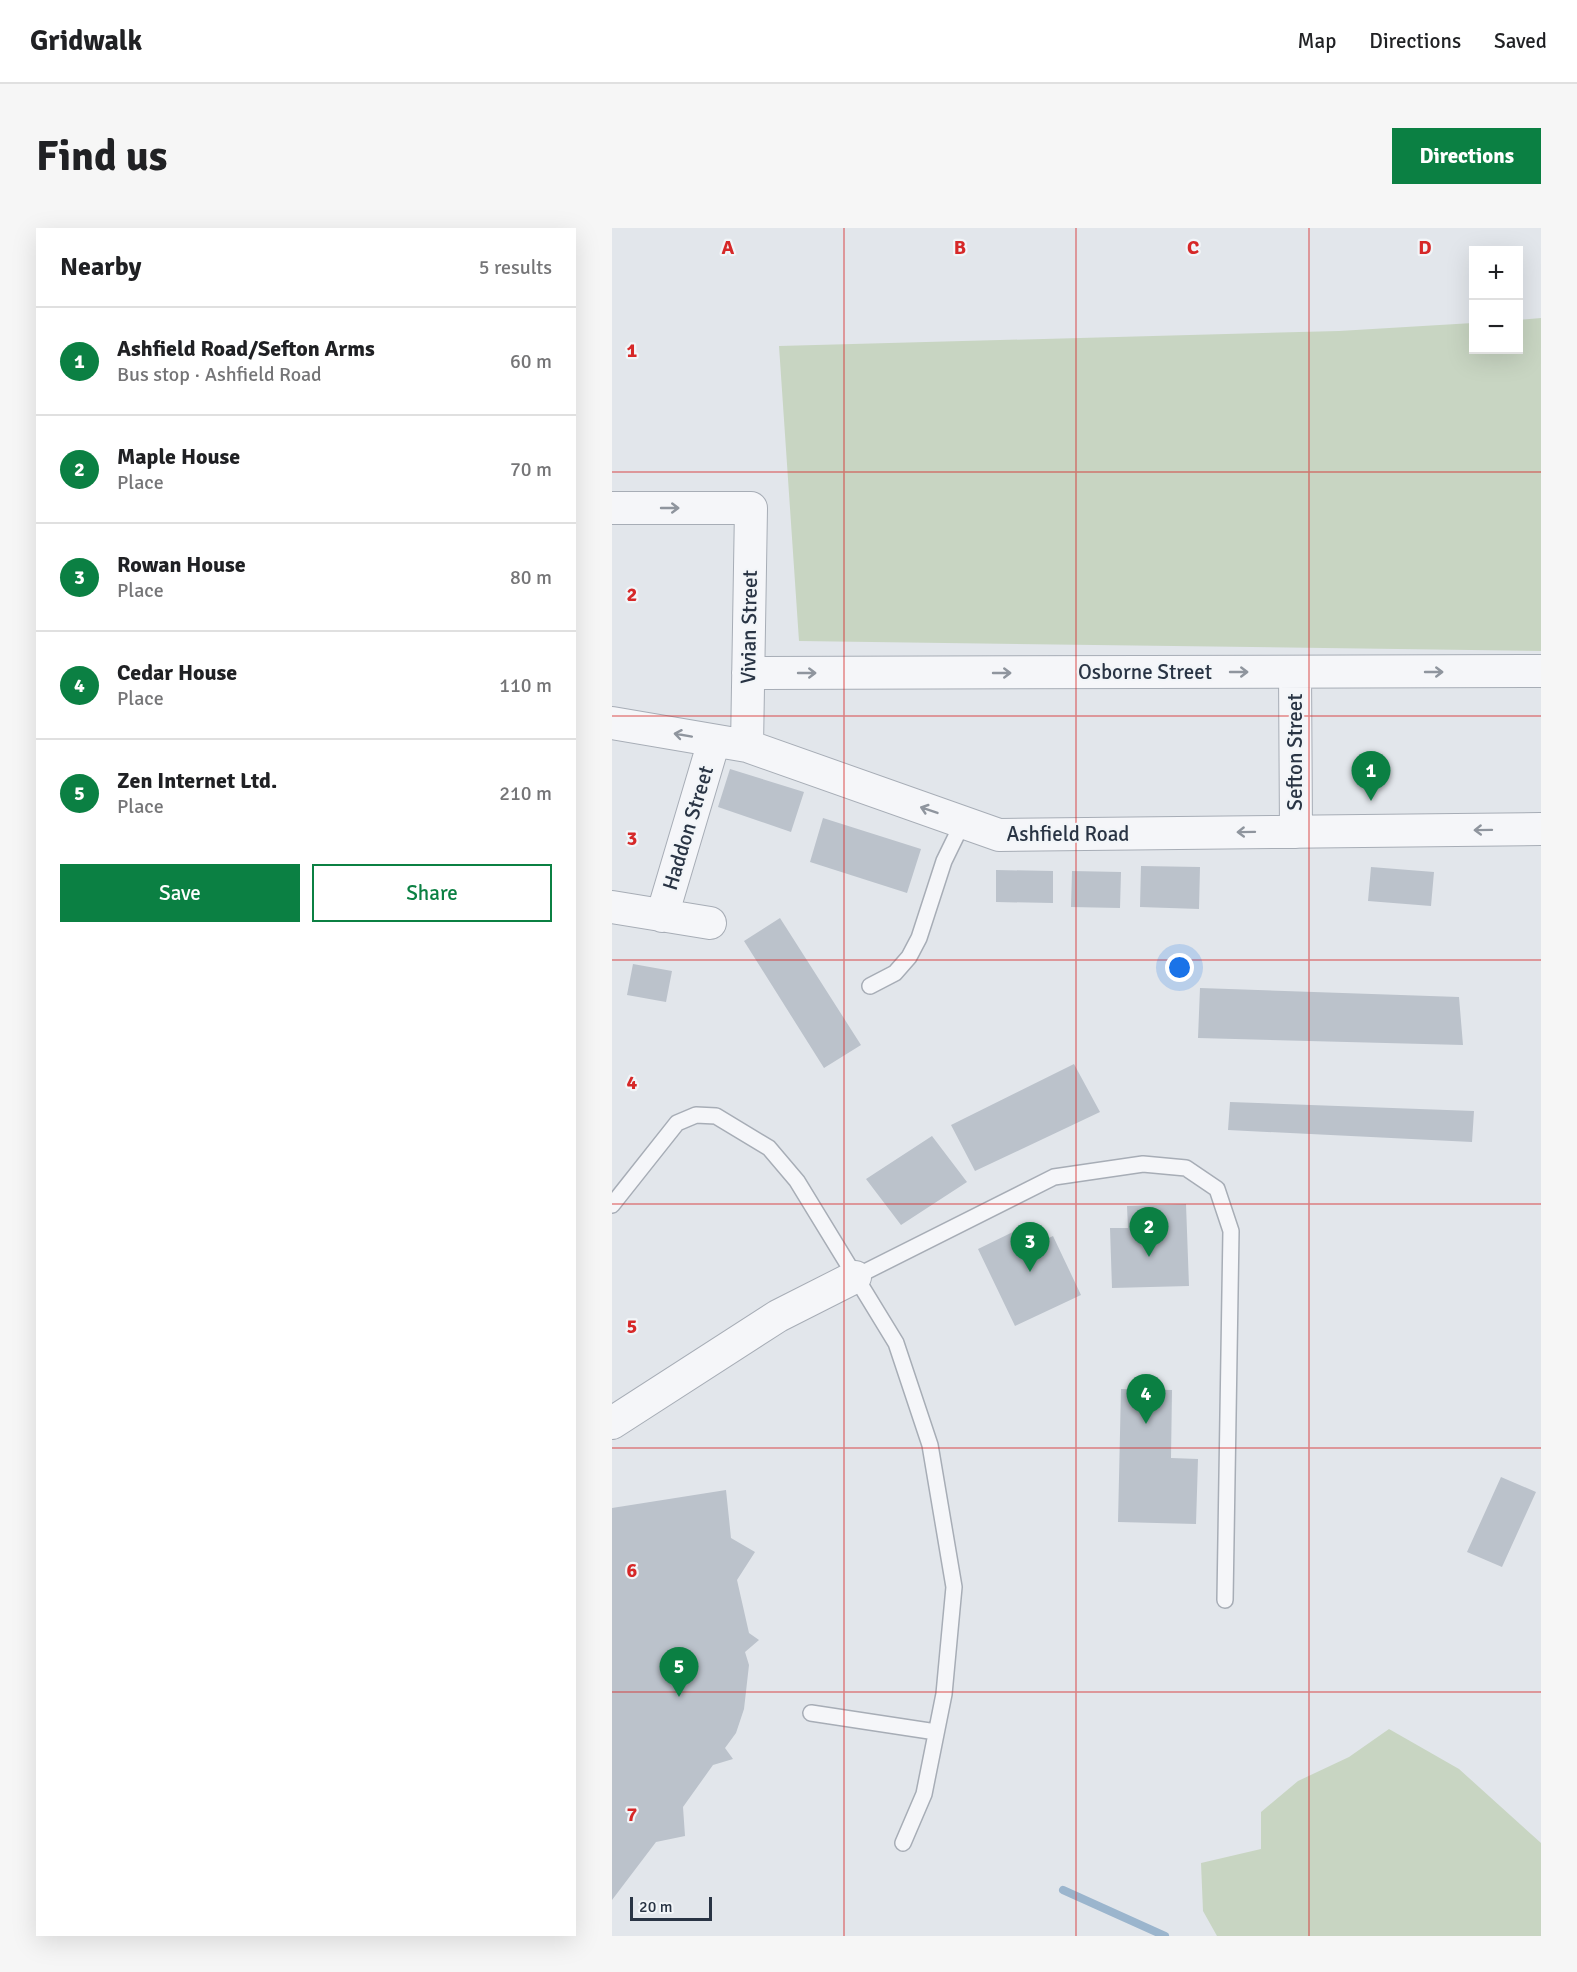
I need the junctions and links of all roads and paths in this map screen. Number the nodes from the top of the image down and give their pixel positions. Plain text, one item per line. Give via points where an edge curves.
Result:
1 (612, 508) edge
2 (1541, 671) edge
3 (1295, 672) junction
4 (748, 673) junction
5 (612, 723) edge
6 (714, 741) junction
7 (747, 746) junction
8 (963, 822) junction
9 (1541, 829) edge
10 (1296, 832) junction
11 (612, 908) edge
12 (662, 916) junction
13 (710, 923) dead end
14 (870, 986) dead end
15 (612, 1205) edge
16 (855, 1277) junction
17 (612, 1423) edge
18 (1225, 1600) dead end
19 (811, 1713) dead end
20 (936, 1732) junction
21 (903, 1843) dead end

1 -> 4 street, Vivian Street via 751,508
3 -> 2 street, Osborne Street
4 -> 3 street, Osborne Street
3 - 10 street, Sefton Street
4 - 7 street, Vivian Street
6 -> 5 street, Ashfield Road
6 - 7 street, Ashfield Road
6 - 12 street, Haddon Street
8 -> 7 street, Ashfield Road
10 -> 8 street, Ashfield Road via 999,835
8 - 14 lane via 944,861 920,938 895,973
9 -> 10 street, Ashfield Road
11 - 12 street
12 - 13 street
15 - 16 lane via 677,1123 696,1115 716,1116 768,1148 797,1181
16 - 17 street via 778,1316
16 - 18 lane via 1054,1177 1143,1164 1186,1168 1218,1190 1231,1231
16 - 20 lane via 896,1343 930,1445 954,1587 944,1694
19 - 20 lane
20 - 21 lane via 924,1794

